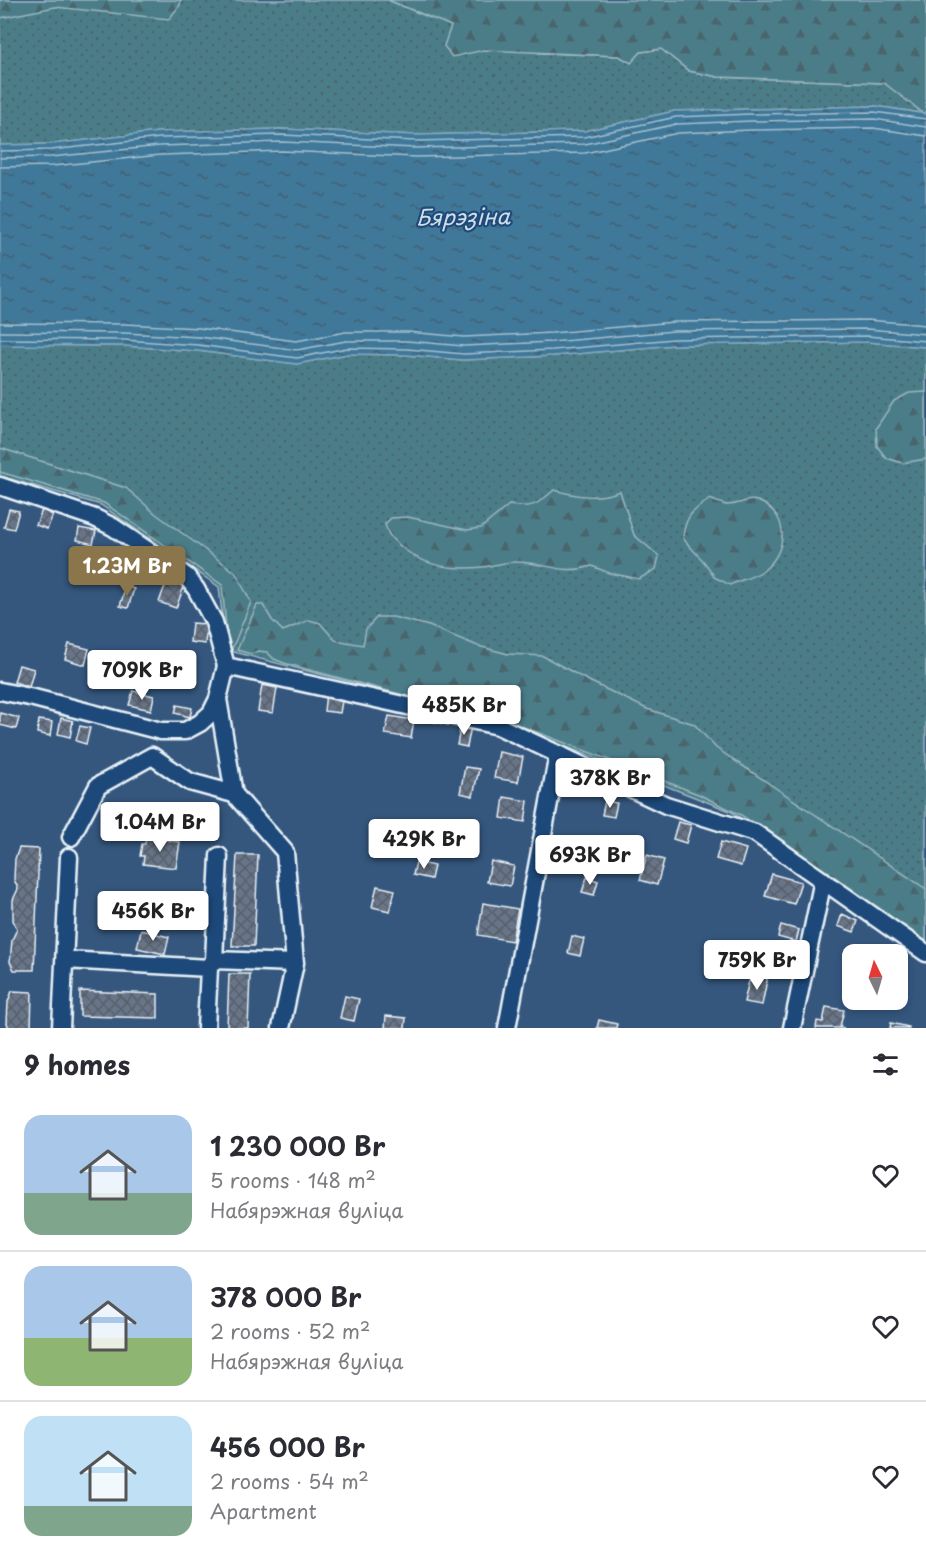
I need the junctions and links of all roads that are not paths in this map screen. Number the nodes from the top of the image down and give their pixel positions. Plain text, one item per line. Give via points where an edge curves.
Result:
1 (0, 486) edge
2 (226, 666) junction
3 (0, 691) edge
4 (218, 699) junction
5 (200, 723) junction
6 (135, 726) junction
7 (223, 730) junction
8 (558, 754) junction
9 (152, 756) junction
10 (234, 794) junction
11 (71, 837) dead end
12 (219, 856) dead end
13 (69, 857) dead end
14 (823, 880) junction
15 (926, 953) edge
16 (65, 960) junction
17 (295, 963) junction
18 (212, 964) junction
19 (61, 1028) edge
20 (206, 1028) edge
21 (281, 1028) edge
22 (507, 1028) edge
23 (792, 1028) edge

1 - 2 street via 95,518 186,577 214,622
2 - 4 street
2 - 8 street via 498,726
3 - 6 street
4 - 5 street
4 - 7 street
5 - 6 street via 185,731 172,732
5 - 7 street
6 - 9 street
7 - 10 street
8 - 14 street via 666,805 755,833
8 - 22 street
9 - 10 street via 190,782
9 - 11 street via 98,786
10 - 17 street via 285,852
12 - 18 street
13 - 16 street
14 - 15 street
14 - 23 street
16 - 18 street
16 - 19 street
17 - 18 street
17 - 21 street
18 - 20 street

